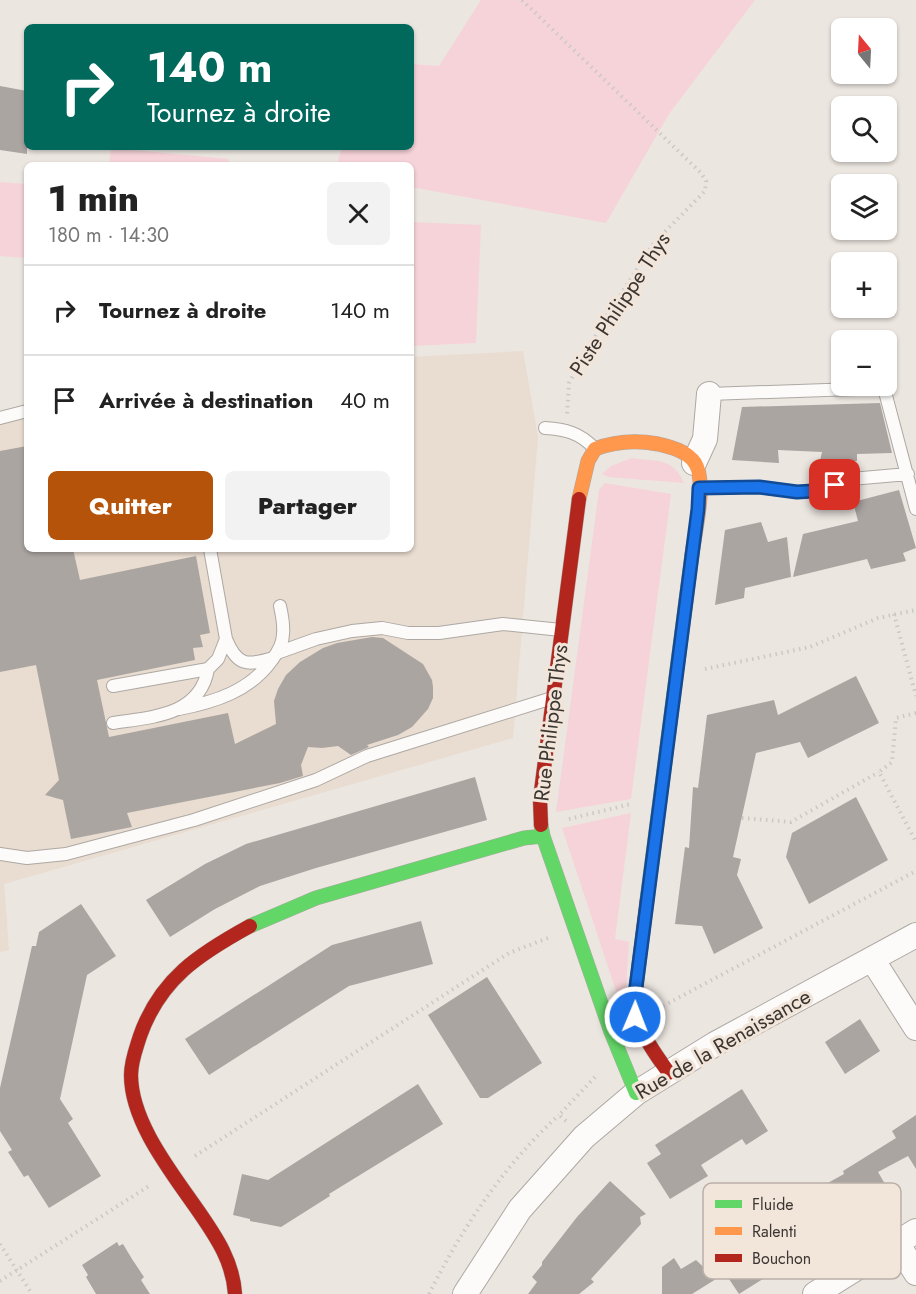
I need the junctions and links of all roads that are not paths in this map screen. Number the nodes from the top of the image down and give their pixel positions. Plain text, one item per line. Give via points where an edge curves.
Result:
1 (709, 394) joint
2 (24, 412) edge
3 (0, 418) edge
4 (545, 428) dead end
5 (595, 449) junction
6 (694, 463) junction
7 (908, 474) junction
8 (699, 488) junction
9 (916, 509) edge
10 (210, 552) edge
11 (280, 606) dead end
12 (562, 630) junction
13 (225, 639) junction
14 (275, 656) junction
15 (208, 669) junction
16 (113, 686) dead end
17 (554, 698) junction
18 (179, 709) junction
19 (113, 723) dead end
20 (542, 831) junction
21 (0, 854) edge
22 (916, 935) edge
23 (872, 959) junction
24 (916, 1028) edge
25 (669, 1073) junction
26 (636, 1093) junction
27 (907, 1237) edge
28 (916, 1273) edge
29 (839, 1279) edge
30 (235, 1294) edge
31 (465, 1294) edge
32 (815, 1294) edge

1 - 6 street via 705,439
1 - 7 lane via 884,388
2 - 3 lane
4 - 5 lane via 565,429 585,438
5 - 6 street via 636,442 668,446 684,451
5 - 12 street, Rue Philippe Thys via 580,491
6 - 8 street
7 - 8 lane via 851,479 813,491
7 - 9 lane
8 - 25 street via 635,995 635,1017 643,1037
10 - 13 lane
11 - 14 lane via 284,633
12 - 14 lane via 503,624 439,633 381,628 316,639
12 - 17 street, Rue Philippe Thys
13 - 14 lane via 232,654 241,660 253,663
13 - 15 lane via 218,659
14 - 18 lane via 254,681 240,689 207,703
15 - 16 lane
15 - 18 lane via 206,681
17 - 20 street, Rue Philippe Thys via 540,799
17 - 21 lane via 367,756 316,780 194,820 66,854 27,858
18 - 19 lane
20 - 26 street, Rue Philippe Thys
20 - 30 street via 282,910 227,938 162,991 147,1016 134,1051 131,1068 135,1104 147,1131 227,1258
22 - 23 street, Rue de la Renaissance
23 - 24 street
23 - 25 street, Rue de la Renaissance
25 - 26 street, Rue de la Renaissance
26 - 31 street, Rue de la Renaissance via 584,1137 520,1209
27 - 28 street
29 - 32 street

